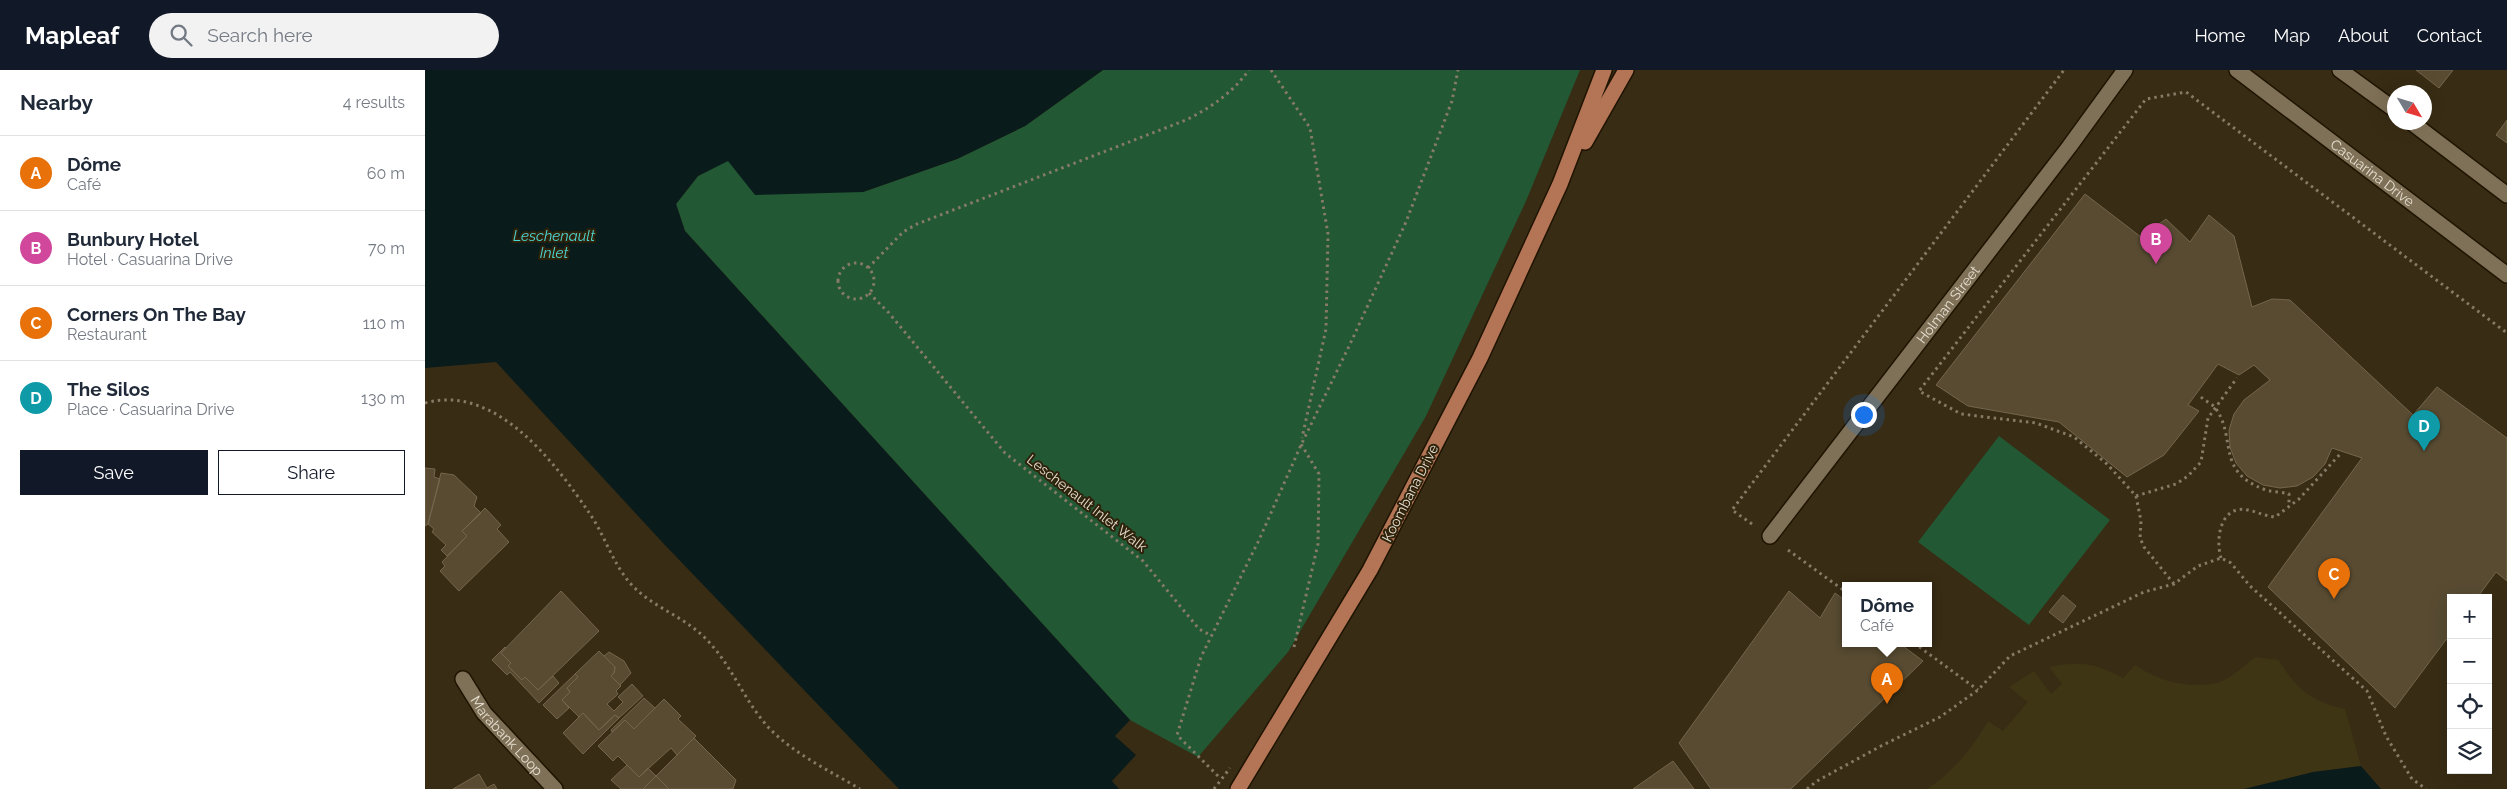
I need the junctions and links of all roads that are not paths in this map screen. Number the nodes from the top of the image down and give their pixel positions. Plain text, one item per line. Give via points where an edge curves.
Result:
1 (1604, 70) edge
2 (1626, 70) edge
3 (2125, 70) edge
4 (2237, 70) edge
5 (2341, 70) edge
6 (2387, 104) edge
7 (2422, 130) edge
8 (1561, 184) junction
9 (2507, 195) edge
10 (2507, 275) edge
11 (1770, 536) road end
12 (463, 679) dead end
13 (1236, 784) edge
14 (555, 789) edge

1 - 8 main road, Koombana Drive
2 - 8 main road, Koombana Drive
3 - 11 street, Holman Street
4 - 10 street, Casuarina Drive
5 - 6 street
7 - 9 street
8 - 13 main road, Koombana Drive via 1480,358 1370,570
12 - 14 street, Marabank Loop via 484,713

